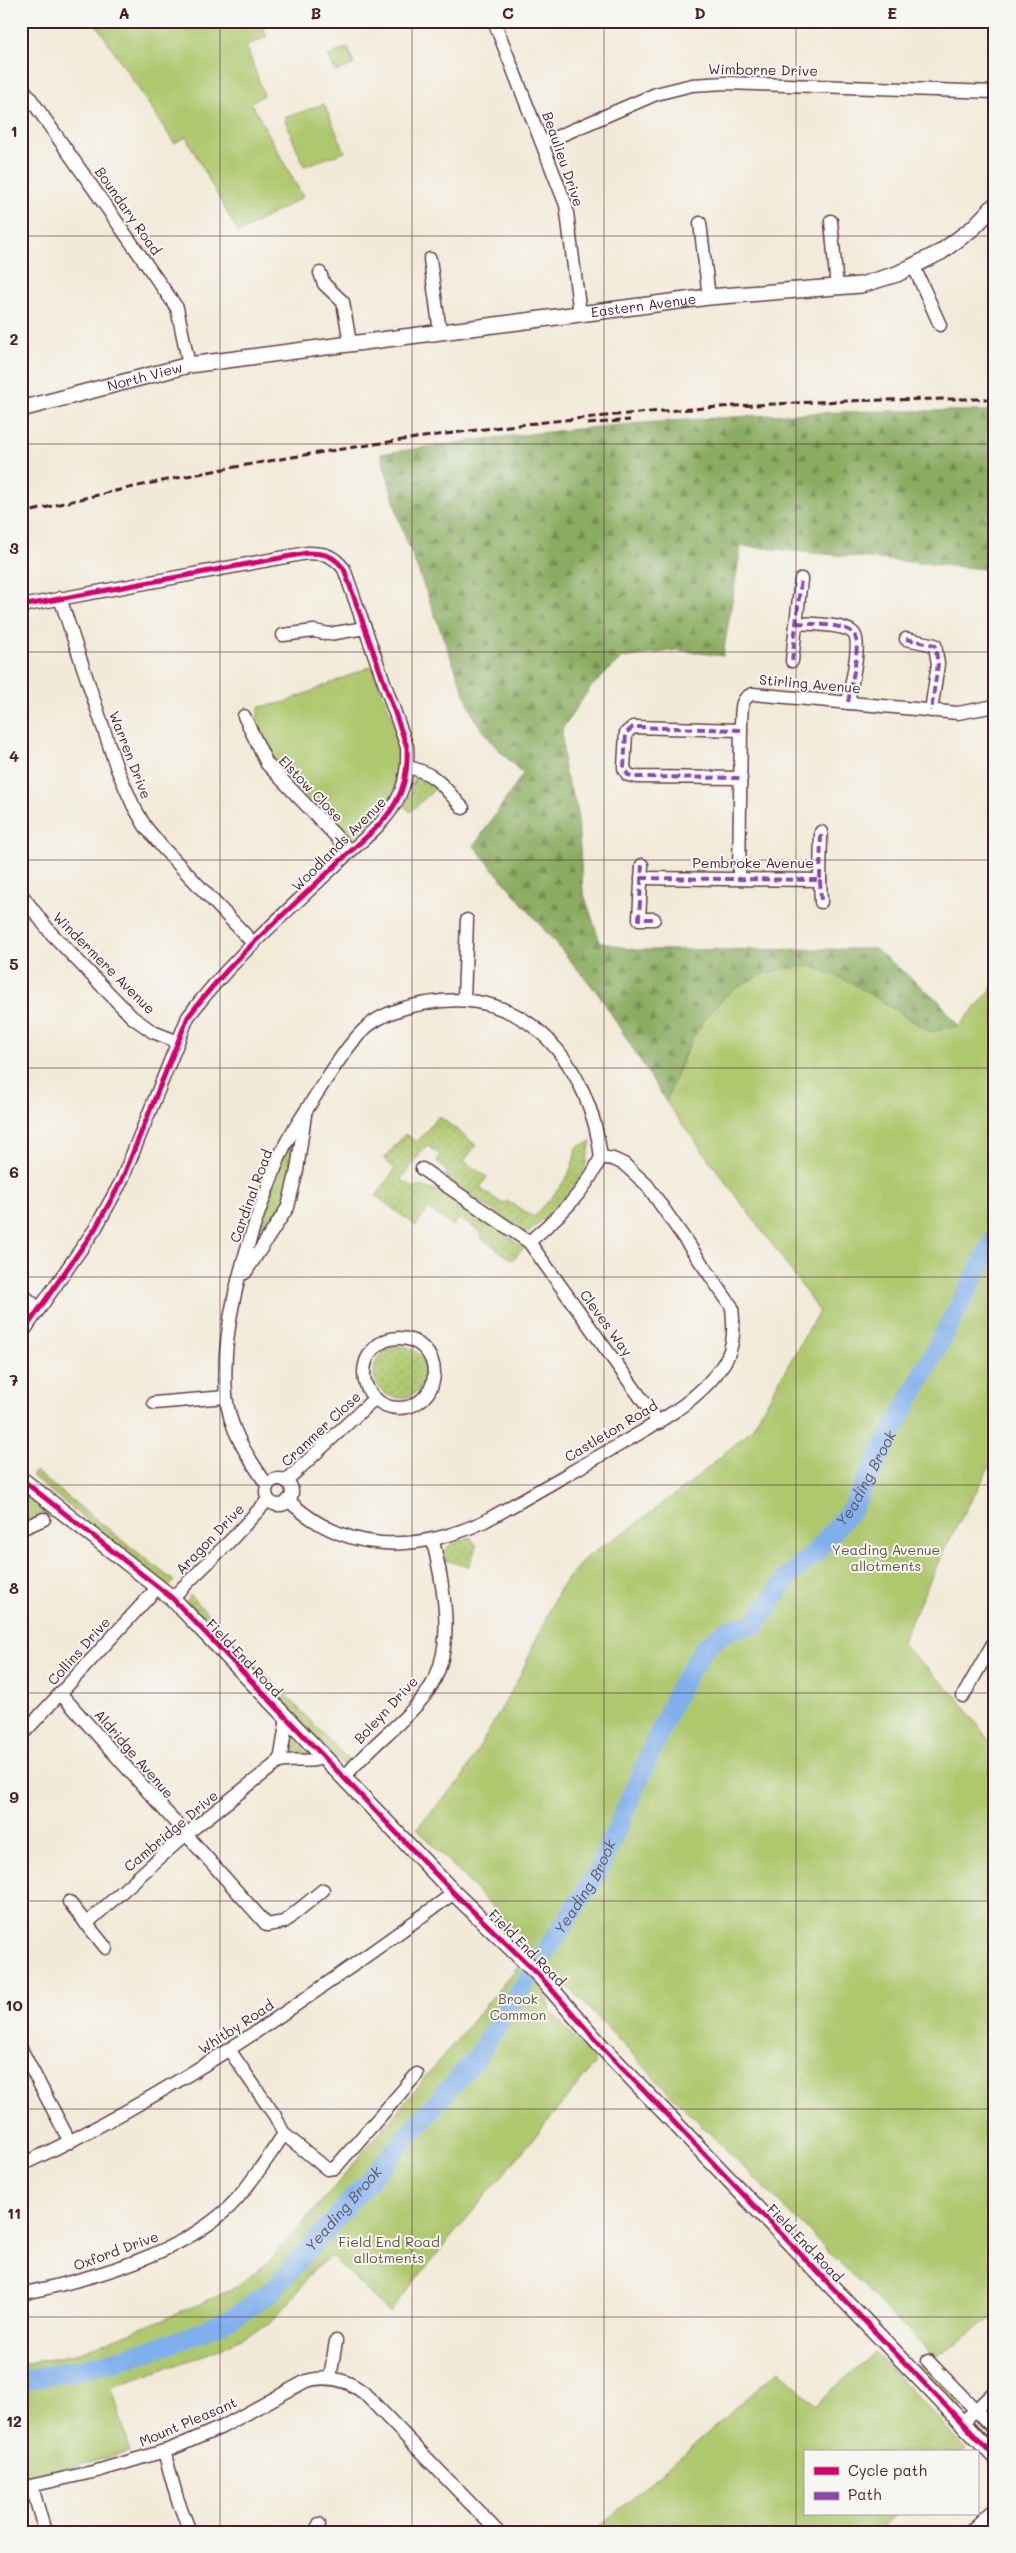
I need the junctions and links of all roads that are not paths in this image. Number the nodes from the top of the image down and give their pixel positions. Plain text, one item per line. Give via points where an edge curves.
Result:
1 (494, 21) edge
2 (21, 85) edge
3 (995, 92) edge
4 (543, 143) junction
5 (995, 205) edge
6 (831, 221) dead end
7 (700, 223) dead end
8 (430, 259) dead end
9 (914, 267) junction
10 (320, 273) dead end
11 (837, 288) junction
12 (710, 298) junction
13 (580, 314) junction
14 (940, 325) dead end
15 (440, 332) junction
16 (350, 343) junction
17 (270, 353) joint
18 (188, 364) junction
19 (21, 409) edge
20 (801, 579) dead end
21 (60, 598) junction
22 (21, 606) edge
23 (797, 623) junction
24 (366, 628) junction
25 (283, 635) dead end
26 (906, 639) dead end
27 (792, 661) dead end
28 (848, 702) junction
29 (995, 706) edge
30 (930, 711) junction
31 (244, 716) dead end
32 (741, 730) junction
33 (407, 767) junction
34 (741, 778) junction
35 (463, 808) dead end
36 (821, 832) dead end
37 (350, 851) junction
38 (642, 865) dead end
39 (641, 878) junction
40 (739, 879) junction
41 (820, 880) junction
42 (21, 894) edge
43 (821, 902) dead end
44 (654, 919) dead end
45 (467, 920) dead end
46 (254, 944) junction
47 (464, 998) junction
48 (176, 1041) junction
49 (305, 1113) junction
50 (601, 1157) junction
51 (422, 1170) dead end
52 (529, 1242) junction
53 (21, 1293) edge
54 (237, 1294) junction
55 (39, 1309) junction
56 (21, 1335) edge
57 (226, 1397) junction
58 (375, 1398) junction
59 (154, 1403) dead end
60 (659, 1422) junction
61 (286, 1481) junction
62 (23, 1484) edge
63 (267, 1485) junction
64 (268, 1500) junction
65 (288, 1500) junction
66 (44, 1519) dead end
67 (21, 1529) edge
68 (433, 1540) junction
69 (159, 1586) junction
70 (172, 1598) junction
71 (995, 1640) edge
72 (60, 1693) junction
73 (963, 1696) dead end
74 (287, 1718) junction
75 (21, 1736) edge
76 (325, 1756) junction
77 (277, 1763) junction
78 (345, 1777) junction
79 (185, 1836) junction
80 (323, 1890) dead end
81 (454, 1892) junction
82 (69, 1902) dead end
83 (86, 1924) junction
84 (106, 1948) dead end
85 (21, 2049) edge
86 (230, 2051) junction
87 (417, 2074) dead end
88 (284, 2134) junction
89 (70, 2142) junction
90 (21, 2165) edge
91 (21, 2294) edge
92 (336, 2341) dead end
93 (928, 2361) dead end
94 (330, 2378) junction
95 (995, 2391) edge
96 (975, 2409) junction
97 (962, 2423) junction
98 (995, 2430) edge
99 (164, 2451) junction
100 (995, 2457) edge
101 (26, 2488) edge
102 (995, 2510) edge
103 (45, 2532) edge
104 (190, 2532) edge
105 (498, 2532) edge
106 (972, 2532) edge

1 - 4 street, Beaulieu Drive
2 - 18 street, Boundary Road via 177,308
3 - 4 street, Wimborne Drive via 725,83 692,85 656,94
4 - 13 street, Beaulieu Drive via 566,205
5 - 9 street, Eastern Avenue via 967,233
6 - 11 street
7 - 12 street
8 - 15 street
9 - 11 street, Eastern Avenue via 879,280
9 - 14 street
10 - 16 street via 324,284 343,302
11 - 12 street, Eastern Avenue
12 - 13 street, Eastern Avenue
13 - 15 street, Eastern Avenue
15 - 16 street, Eastern Avenue
16 - 17 street, Eastern Avenue
17 - 18 street, North View
18 - 19 street, North View
20 - 23 street
21 - 22 street, Woodlands Avenue
21 - 24 street, Woodlands Avenue via 307,553 325,553 344,569
21 - 46 street, Warren Drive via 117,769 133,805 163,848
23 - 27 street
23 - 28 street via 845,628 854,633 858,642
24 - 25 street via 329,634 314,631
24 - 33 street, Woodlands Avenue via 407,747
26 - 30 street via 935,644 938,664
28 - 30 street, Stirling Avenue
28 - 32 street, Stirling Avenue via 753,694 742,702
29 - 30 street, Stirling Avenue via 958,713
31 - 37 street, Elstow Close via 267,764
32 - 34 street, Stirling Avenue
32 - 34 street via 633,727 626,733 624,768 628,775 638,777
33 - 35 street via 434,776
33 - 37 street, Woodlands Avenue via 397,802
34 - 40 street, Stirling Avenue
36 - 41 street, Pembroke Avenue
37 - 46 street, Woodlands Avenue
38 - 39 street
39 - 40 street, Pembroke Avenue
39 - 44 street via 639,919
40 - 41 street, Pembroke Avenue
41 - 43 street
42 - 48 street, Windermere Avenue via 50,932 132,1017 153,1032
45 - 47 street
46 - 48 street, Woodlands Avenue via 204,995
47 - 49 street, Cardinal Road via 411,1006 369,1026 334,1067
47 - 50 street, Cardinal Road via 504,1010 529,1022 550,1040 566,1060 590,1107
48 - 55 street, Woodlands Avenue via 108,1206
49 - 54 street, Cardinal Road via 275,1169 245,1255
49 - 54 street, Cardinal Road via 288,1207 247,1270
50 - 52 street via 591,1179 574,1201
50 - 60 street, Castleton Road via 613,1158 624,1164 647,1186 732,1307 731,1348 724,1362 710,1382
51 - 52 street
52 - 60 street, Cleves Way
53 - 55 street
54 - 57 street, Cardinal Road via 225,1362
55 - 56 street, Woodlands Avenue
57 - 59 street
57 - 63 street, Cardinal Road via 238,1441
58 - 58 street, Cranmer Close via 364,1376 366,1364 375,1348 396,1338 423,1347 433,1364 434,1376 424,1397 400,1408 383,1404
58 - 61 street, Cranmer Close
60 - 68 street, Castleton Road via 483,1522
61 - 63 street via 276,1479
61 - 65 street via 291,1488
62 - 69 street, Field End Road
63 - 64 street
64 - 65 street via 278,1505
64 - 70 street, Aragon Drive
65 - 68 street, Castleton Road via 302,1514 323,1527 352,1537 380,1544
66 - 67 street
68 - 78 street, Boleyn Drive via 446,1630 435,1679 423,1698
69 - 70 street, Field End Road
69 - 72 street, Collins Drive
70 - 74 street, Field End Road
71 - 73 street
72 - 75 street, Collins Drive
72 - 79 street, Aldridge Avenue
74 - 76 street, Field End Road
74 - 77 street
76 - 77 street via 317,1761 285,1760
76 - 78 street, Field End Road
77 - 79 street, Cambridge Drive
78 - 81 street, Field End Road
79 - 80 street, Aldridge Avenue via 267,1925 284,1922
79 - 83 street, Cambridge Drive
81 - 86 street, Whitby Road
81 - 97 street, Field End Road via 534,1970 602,2047
82 - 83 street
83 - 84 street
85 - 89 street
86 - 88 street
86 - 89 street, Whitby Road
87 - 88 street via 335,2168 327,2169
88 - 91 street, Oxford Drive via 236,2199 211,2221 166,2250 81,2281
89 - 90 street, Whitby Road
92 - 94 street
93 - 96 street
94 - 99 street, Mount Pleasant via 306,2381 222,2427
94 - 105 street, Mount Pleasant via 352,2384 364,2393
95 - 96 street
96 - 97 street
96 - 98 street
97 - 100 street, Field End Road
99 - 101 street, Mount Pleasant
99 - 104 street
101 - 103 street
102 - 106 street

